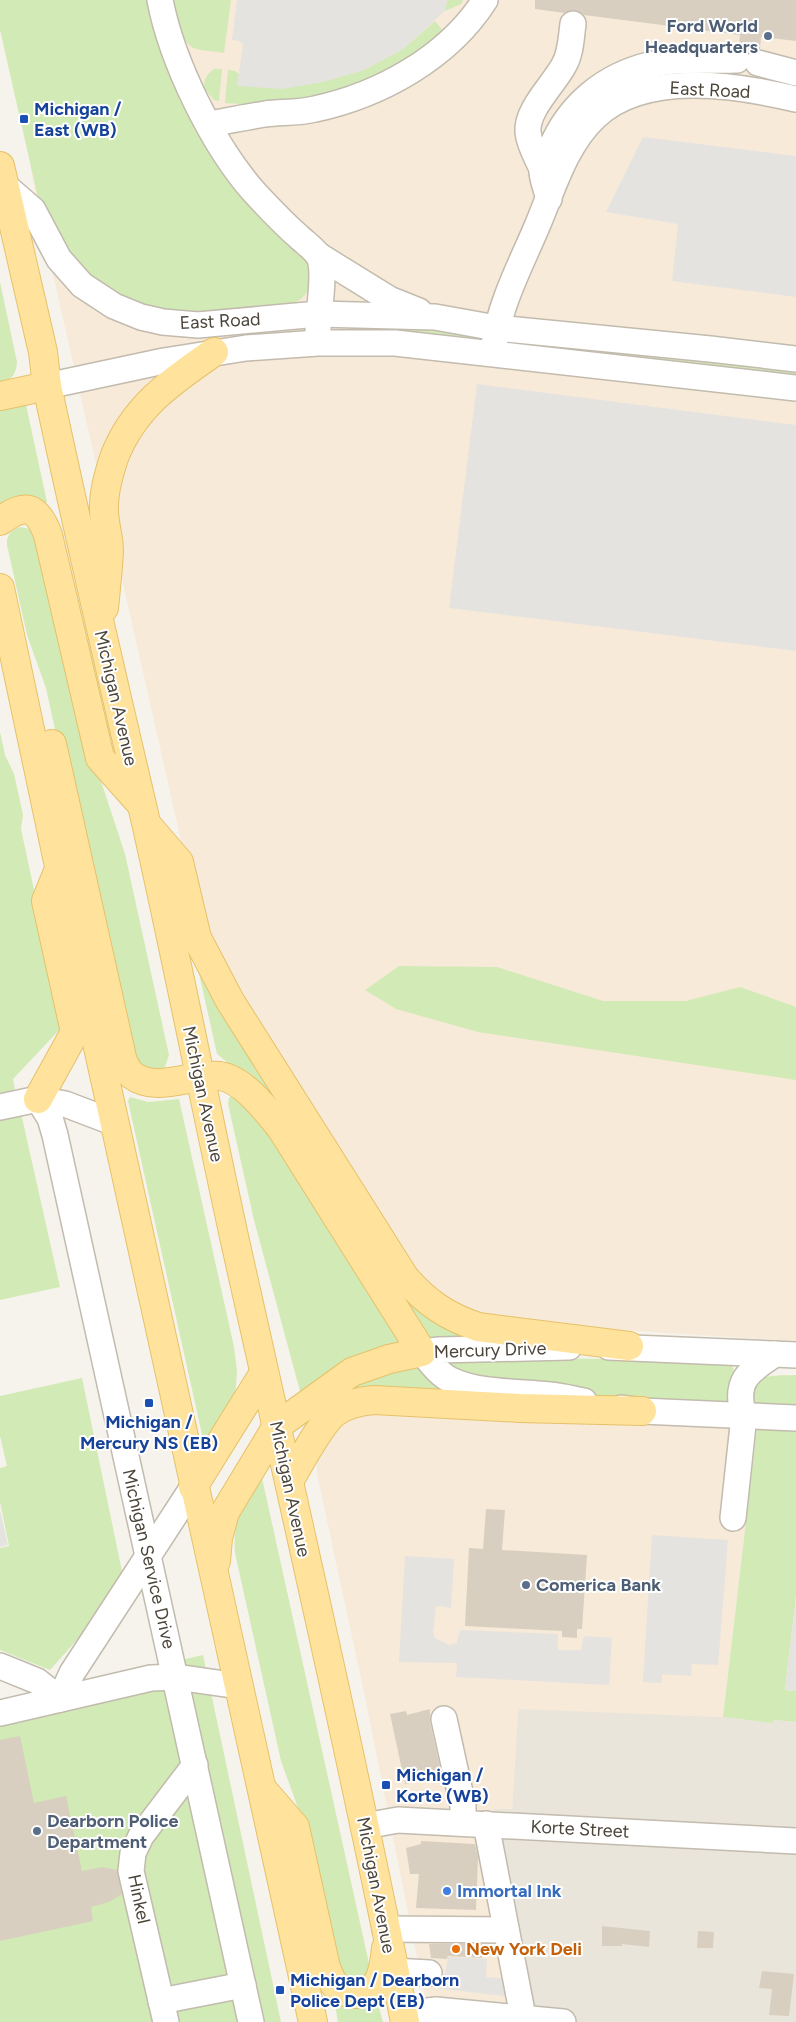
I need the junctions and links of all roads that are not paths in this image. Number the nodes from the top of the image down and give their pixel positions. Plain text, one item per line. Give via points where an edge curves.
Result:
1 (160, 0) edge
2 (485, 0) edge
3 (573, 24) dead end
4 (796, 73) edge
5 (796, 99) edge
6 (208, 124) junction
7 (542, 169) junction
8 (1, 177) edge
9 (549, 199) junction
10 (318, 255) junction
11 (318, 314) junction
12 (435, 318) junction
13 (496, 328) junction
14 (318, 343) junction
15 (214, 352) junction
16 (492, 354) junction
17 (796, 359) edge
18 (47, 386) junction
19 (796, 388) edge
20 (0, 396) edge
21 (0, 521) edge
22 (0, 588) edge
23 (102, 640) junction
24 (17, 669) junction
25 (144, 814) junction
26 (59, 869) junction
27 (199, 1078) junction
28 (38, 1099) junction
29 (0, 1107) edge
30 (115, 1123) junction
31 (628, 1346) junction
32 (422, 1352) junction
33 (786, 1355) edge
34 (264, 1373) junction
35 (642, 1411) junction
36 (744, 1416) junction
37 (796, 1418) edge
38 (277, 1426) junction
39 (289, 1481) junction
40 (194, 1487) junction
41 (733, 1518) dead end
42 (149, 1556) junction
43 (214, 1580) junction
44 (0, 1666) edge
45 (176, 1678) junction
46 (238, 1686) junction
47 (60, 1699) junction
48 (0, 1712) edge
49 (444, 1719) dead end
50 (195, 1765) junction
51 (262, 1788) junction
52 (474, 1824) junction
53 (365, 1826) junction
54 (796, 1841) edge
55 (506, 1930) junction
56 (386, 1935) junction
57 (394, 1971) junction
58 (429, 1973) dead end
59 (243, 1985) junction
60 (164, 2012) edge
61 (404, 2018) edge
62 (467, 2018) edge
63 (524, 2020) edge
64 (251, 2022) edge
65 (313, 2022) edge
66 (562, 2022) edge

1 - 6 street via 176,56
2 - 6 street via 461,31 431,56 362,96 313,110
3 - 7 street via 565,65 531,117 528,131
4 - 7 street via 747,62 681,61 650,65 618,75 572,110 558,132
5 - 9 street, East Road via 721,87 667,86 640,92 613,103 594,117 569,153
6 - 10 street via 254,192
7 - 9 street
8 - 11 street, East Road via 33,210 68,271 98,297 126,312 163,322 198,325
8 - 18 main road, Michigan Avenue via 43,352
9 - 13 street, East Road
10 - 11 street via 322,290
10 - 12 street via 389,299
11 - 12 street, East Road
11 - 14 street
12 - 13 street, East Road
13 - 16 street, East Road
13 - 17 street, East Road
14 - 15 street, East Road
14 - 16 street, East Road via 395,343
15 - 18 street, East Road
15 - 23 main road via 155,396 128,428 116,452 104,504 109,549
16 - 19 street, East Road
18 - 20 main road
18 - 23 main road, Michigan Avenue
21 - 25 main road via 22,509 32,510 42,520 100,758
22 - 24 main road
23 - 25 main road, Michigan Avenue
24 - 26 main road
24 - 27 main road via 49,728 123,1062 132,1074 143,1080 168,1082
25 - 27 main road, Michigan Avenue
25 - 31 main road via 179,862 197,938 230,1001 405,1278 420,1295 459,1321 478,1327
26 - 28 main road via 46,901 75,1032
26 - 30 main road
27 - 32 main road via 220,1076 236,1082 261,1103 281,1128
27 - 34 main road, Michigan Avenue
28 - 29 street
28 - 30 street via 66,1104
28 - 42 street, Michigan Service Drive via 50,1118 55,1135
30 - 40 main road
31 - 32 street, Mercury Drive
31 - 33 street, Mercury Drive
32 - 35 street, Mercury Drive via 442,1374 465,1385
32 - 38 main road via 352,1372
33 - 36 street via 751,1370 742,1383 740,1404
34 - 38 main road, Michigan Avenue
34 - 40 main road
35 - 36 street, Mercury Drive
35 - 39 main road via 360,1401 334,1414
36 - 37 street, Mercury Drive
36 - 41 street
38 - 39 main road, Michigan Avenue
38 - 43 main road via 225,1512 218,1538
39 - 53 main road, Michigan Avenue
40 - 42 street
40 - 43 main road
42 - 45 street, Michigan Service Drive
42 - 47 street via 72,1673
43 - 46 main road
44 - 47 street via 37,1681
45 - 46 street
45 - 47 street via 151,1678
45 - 50 street, Michigan Service Drive
46 - 51 main road
47 - 48 street
49 - 52 street via 463,1806
50 - 59 street, Michigan Service Drive
50 - 60 street, Hinkel via 141,1836 132,1858 132,1871
51 - 56 main road via 295,1827 326,1968 333,1984 353,1995 373,1989 384,1968
51 - 65 main road
52 - 53 street, Korte Street via 398,1820
52 - 54 street, Korte Street
52 - 55 street
53 - 56 main road, Michigan Avenue
55 - 56 street
55 - 63 street
56 - 57 main road, Michigan Avenue
57 - 58 street
57 - 61 main road, Michigan Avenue
59 - 60 street
59 - 64 street, Michigan Service Drive
61 - 62 street via 436,2010
62 - 63 street
63 - 66 street

